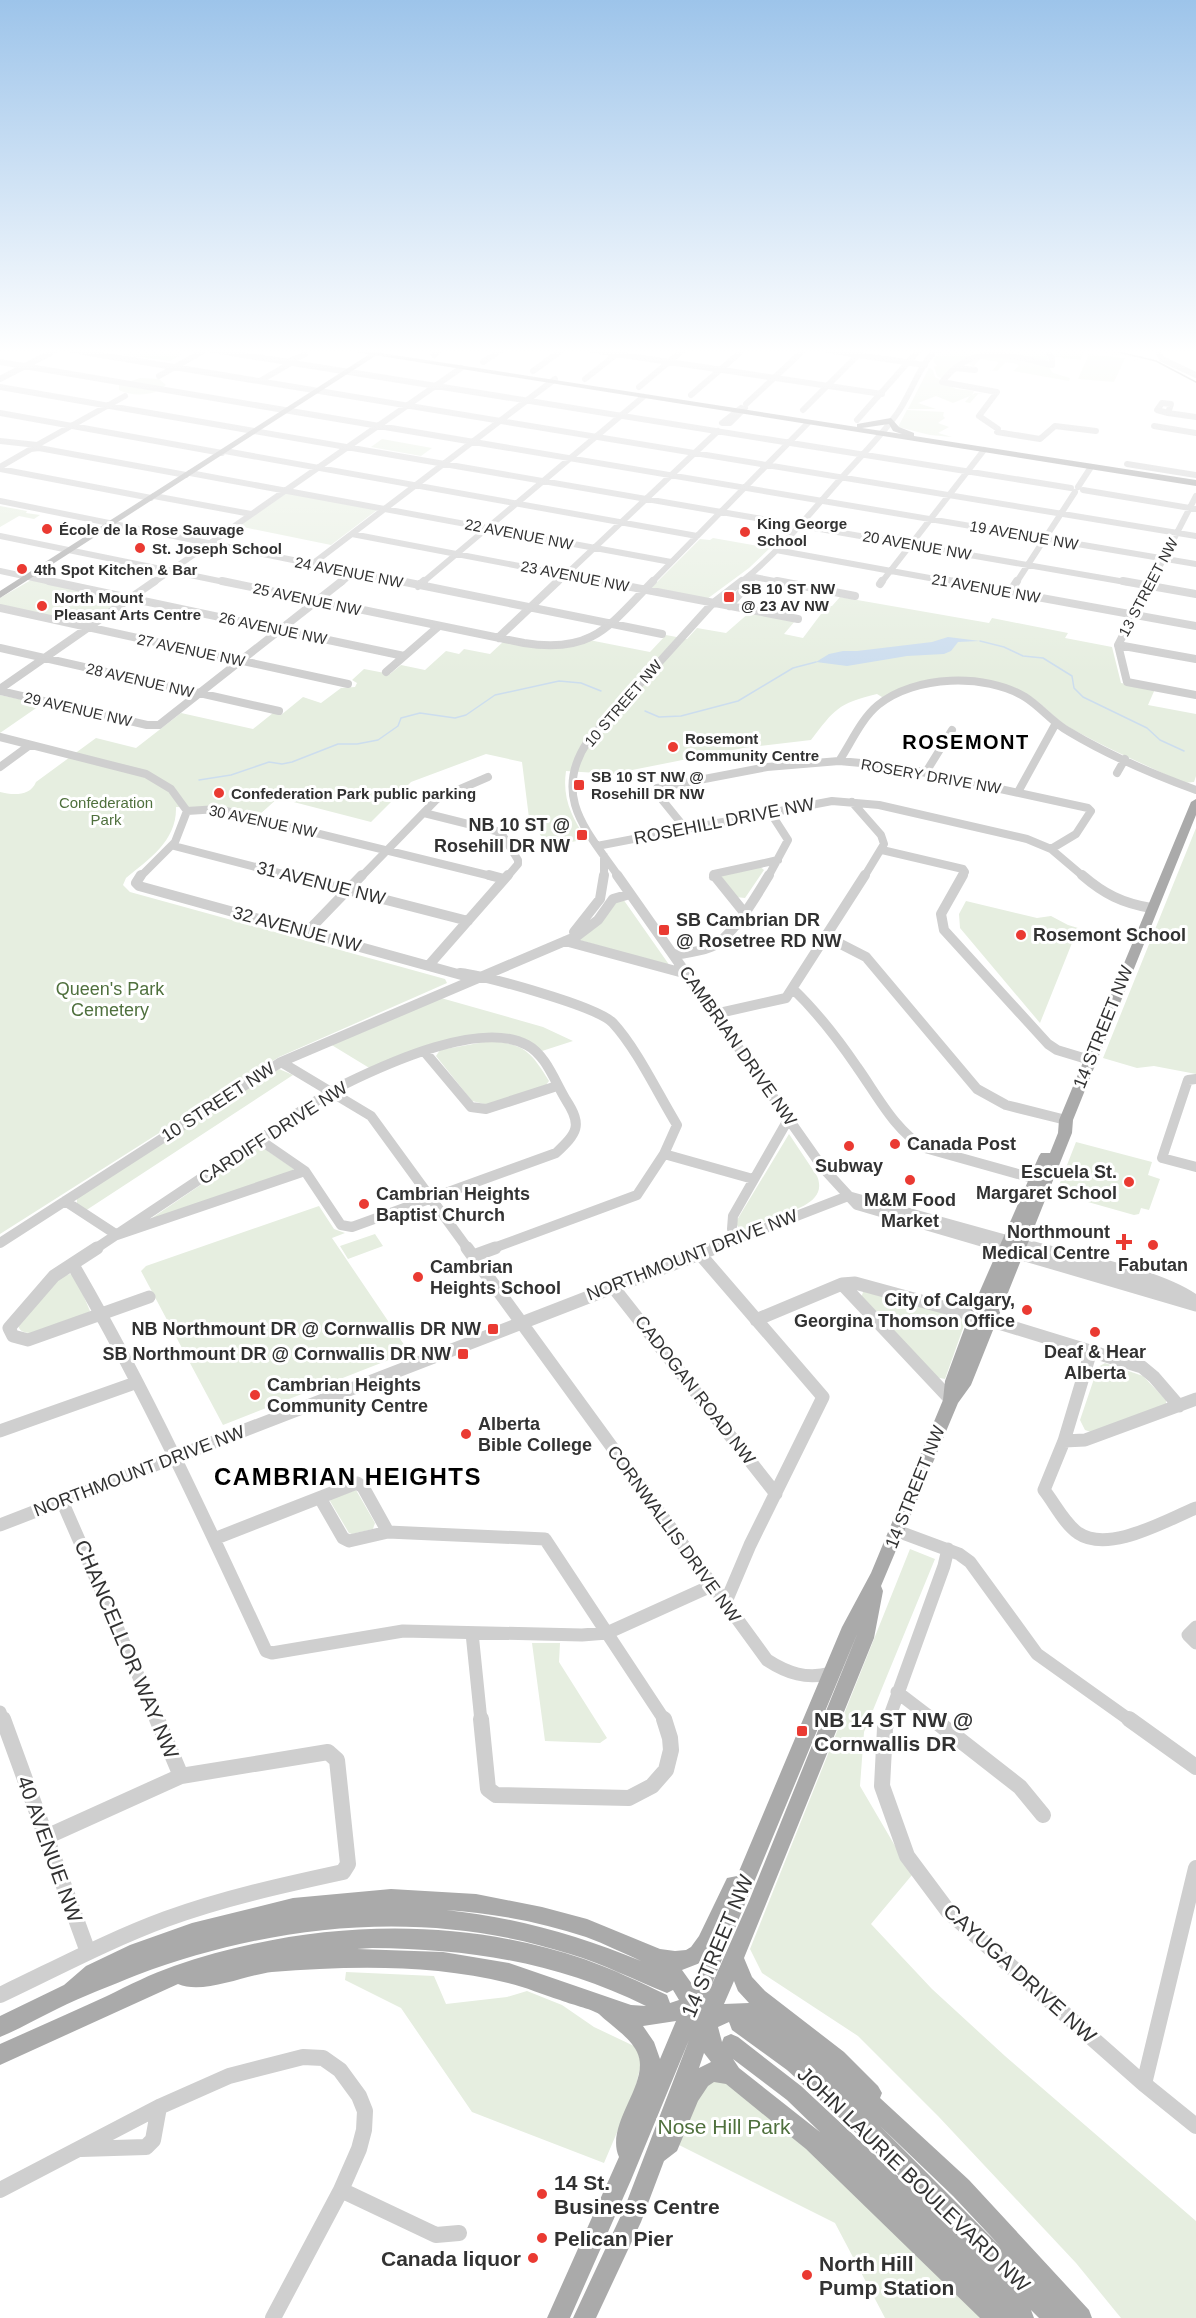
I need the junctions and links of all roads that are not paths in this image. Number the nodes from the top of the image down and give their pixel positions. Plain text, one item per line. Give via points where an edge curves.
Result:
1 (16, 458) edge
2 (98, 458) edge
3 (213, 458) edge
4 (260, 458) edge
5 (332, 458) edge
6 (418, 458) edge
7 (451, 458) edge
8 (571, 458) edge
9 (572, 458) edge
10 (690, 458) edge
11 (729, 458) edge
12 (773, 458) edge
13 (859, 458) edge
14 (882, 458) edge
15 (978, 458) edge
16 (1035, 458) edge
17 (1050, 458) edge
18 (445, 463) junction
19 (767, 464) junction
20 (1127, 464) dead end
21 (1091, 467) junction
22 (0, 468) edge
23 (318, 468) junction
24 (967, 472) junction
25 (188, 474) junction
26 (672, 475) junction
27 (1196, 475) edge
28 (842, 477) junction
29 (544, 480) junction
30 (1196, 481) edge
31 (415, 485) junction
32 (744, 487) junction
33 (1077, 489) junction
34 (286, 491) junction
35 (950, 495) junction
36 (1196, 496) edge
37 (152, 497) junction
38 (647, 498) junction
39 (821, 500) junction
40 (0, 501) edge
41 (516, 503) junction
42 (1193, 508) edge
43 (385, 509) junction
44 (721, 511) junction
45 (1061, 513) junction
46 (251, 514) junction
47 (931, 519) junction
48 (621, 522) junction
49 (111, 524) junction
50 (800, 525) junction
51 (487, 528) junction
52 (1177, 533) junction
53 (352, 534) junction
54 (0, 536) edge
55 (697, 536) junction
56 (1196, 536) edge
57 (1045, 538) junction
58 (209, 544) junction
59 (912, 544) junction
60 (594, 548) junction
61 (69, 550) junction
62 (776, 550) junction
63 (456, 554) junction
64 (1163, 558) junction
65 (671, 562) junction
66 (1196, 564) edge
67 (311, 565) junction
68 (1028, 565) junction
69 (0, 571) edge
70 (170, 571) junction
71 (891, 571) junction
72 (353, 573) junction
73 (565, 574) junction
74 (749, 576) junction
75 (28, 577) junction
76 (880, 584) dead end
77 (418, 586) junction
78 (1149, 586) junction
79 (644, 590) junction
80 (1010, 592) junction
81 (1196, 594) edge
82 (0, 595) edge
83 (855, 596) dead end
84 (131, 598) junction
85 (317, 601) junction
86 (713, 603) junction
87 (729, 606) junction
88 (0, 608) edge
89 (529, 608) junction
90 (1134, 615) junction
91 (798, 619) dead end
92 (610, 624) junction
93 (440, 626) junction
94 (1196, 626) edge
95 (89, 627) junction
96 (280, 630) junction
97 (662, 634) dead end
98 (498, 638) junction
99 (1118, 645) junction
100 (0, 648) edge
101 (404, 656) junction
102 (44, 658) junction
103 (1196, 659) edge
104 (241, 661) junction
105 (386, 672) dead end
106 (348, 684) dead end
107 (0, 690) edge
108 (200, 693) junction
109 (1196, 695) edge
110 (279, 711) dead end
111 (1056, 723) junction
112 (952, 730) dead end
113 (0, 737) edge
114 (30, 745) junction
115 (1125, 759) junction
116 (839, 760) junction
117 (0, 767) edge
118 (926, 772) junction
119 (1117, 773) dead end
120 (488, 777) dead end
121 (1196, 790) edge
122 (1018, 792) junction
123 (852, 802) junction
124 (1196, 802) edge
125 (187, 811) junction
126 (770, 812) junction
127 (424, 813) junction
128 (686, 828) junction
129 (174, 846) junction
130 (597, 846) junction
131 (387, 849) junction
132 (1051, 849) junction
133 (882, 850) junction
134 (604, 856) junction
135 (778, 860) junction
136 (504, 879) junction
137 (347, 890) junction
138 (630, 894) junction
139 (1151, 908) junction
140 (743, 911) junction
141 (468, 921) junction
142 (307, 932) junction
143 (827, 937) junction
144 (568, 940) junction
145 (674, 955) junction
146 (429, 964) junction
147 (503, 969) junction
148 (458, 973) junction
149 (687, 974) junction
150 (480, 978) junction
151 (501, 984) junction
152 (793, 989) junction
153 (451, 990) junction
154 (715, 1014) junction
155 (424, 1051) junction
156 (1090, 1060) junction
157 (281, 1062) junction
158 (1196, 1079) edge
159 (557, 1086) junction
160 (332, 1092) junction
161 (789, 1118) junction
162 (1066, 1120) junction
163 (260, 1140) junction
164 (664, 1155) junction
165 (1196, 1167) edge
166 (304, 1172) junction
167 (753, 1179) junction
168 (1036, 1179) junction
169 (848, 1196) junction
170 (431, 1199) junction
171 (65, 1200) junction
172 (732, 1229) dead end
173 (117, 1235) junction
174 (0, 1243) edge
175 (1012, 1246) junction
176 (699, 1253) junction
177 (473, 1256) junction
178 (73, 1265) junction
179 (842, 1284) junction
180 (613, 1287) junction
181 (150, 1297) dead end
182 (1196, 1304) edge
183 (102, 1314) junction
184 (982, 1318) junction
185 (756, 1320) junction
186 (521, 1322) junction
187 (1091, 1351) junction
188 (135, 1383) junction
189 (1196, 1399) edge
190 (951, 1400) junction
191 (1179, 1406) junction
192 (0, 1431) edge
193 (1064, 1441) junction
194 (173, 1458) junction
195 (776, 1494) junction
196 (320, 1498) junction
197 (62, 1501) junction
198 (1196, 1508) edge
199 (0, 1525) edge
200 (897, 1531) junction
201 (388, 1532) junction
202 (214, 1539) junction
203 (948, 1549) junction
204 (879, 1574) junction
205 (711, 1586) junction
206 (725, 1604) junction
207 (1196, 1627) edge
208 (472, 1633) junction
209 (607, 1633) junction
210 (1196, 1643) edge
211 (831, 1672) junction
212 (897, 1692) junction
213 (0, 1712) edge
214 (1196, 1767) edge
215 (181, 1776) junction
216 (1043, 1815) dead end
217 (764, 1836) junction
218 (46, 1837) junction
219 (1196, 1868) edge
220 (88, 1952) junction
221 (734, 1958) junction
222 (660, 1959) junction
223 (173, 1976) junction
224 (72, 1991) junction
225 (0, 1995) edge
226 (600, 2004) junction
227 (703, 2004) junction
228 (739, 2023) dead end
229 (0, 2027) edge
230 (686, 2044) junction
231 (731, 2044) dead end
232 (0, 2055) edge
233 (732, 2074) junction
234 (1144, 2084) junction
235 (159, 2107) junction
236 (1196, 2126) edge
237 (902, 2131) junction
238 (78, 2149) junction
239 (655, 2158) junction
240 (623, 2172) junction
241 (0, 2190) edge
242 (341, 2190) junction
243 (459, 2233) dead end
244 (273, 2318) edge
245 (558, 2318) edge
246 (584, 2318) edge
247 (996, 2318) edge
248 (1023, 2318) edge
249 (1055, 2318) edge
250 (1080, 2318) edge

1 - 22 street
2 - 25 street, 22 AVENUE NW
3 - 25 main road
4 - 23 street
5 - 23 street
6 - 18 street, 20 AVENUE NW
7 - 18 street
8 - 29 street
9 - 26 street, 19 AVENUE NW
10 - 26 street
11 - 19 street
12 - 19 street, 25 AVENUE NW
13 - 28 street, 10 STREET NW
14 - 24 street
15 - 24 street
16 - 21 highway
17 - 30 highway
18 - 29 street, 20 AVENUE NW
18 - 31 street
19 - 28 street
19 - 32 street, 25 AVENUE NW
20 - 27 street
21 - 30 highway
21 - 33 street
22 - 37 street
23 - 31 street
23 - 34 street
24 - 33 street
24 - 35 street
25 - 34 street, 22 AVENUE NW
25 - 37 main road
26 - 32 street, 19 AVENUE NW
26 - 38 street
28 - 35 street
28 - 39 street, 10 STREET NW
29 - 38 street, 20 AVENUE NW
29 - 41 street
31 - 41 street
31 - 43 street
32 - 39 street, 19 AVENUE NW
32 - 44 street, 25 AVENUE NW
33 - 42 street
33 - 45 street
34 - 43 street, 22 AVENUE NW
34 - 46 street
35 - 45 street
35 - 47 street
36 - 42 street, 13 STREET NW
37 - 46 street
37 - 49 main road
38 - 44 street, 20 AVENUE NW
38 - 48 street
39 - 47 street, 19 AVENUE NW
39 - 50 street, 10 STREET NW
40 - 49 street, 24 AVENUE NW
41 - 48 street
41 - 51 street
42 - 52 street, 13 STREET NW
43 - 51 street, 22 AVENUE NW
43 - 53 street
44 - 50 street, 20 AVENUE NW
44 - 55 street, 25 AVENUE NW
45 - 52 street
45 - 57 street
46 - 58 street
47 - 57 street, 19 AVENUE NW
47 - 59 street
48 - 55 street
48 - 60 street
49 - 58 street, 24 AVENUE NW
49 - 61 main road
50 - 59 street, 20 AVENUE NW
50 - 62 street, 10 STREET NW
51 - 60 street, 22 AVENUE NW
51 - 63 street
52 - 56 street
52 - 64 street, 13 STREET NW
53 - 63 street, 23 AVENUE NW
53 - 67 street
54 - 61 street, 25 AVENUE NW
55 - 65 street, 25 AVENUE NW
57 - 64 street, 19 AVENUE NW
57 - 68 street
58 - 67 street, 24 AVENUE NW
58 - 70 street
59 - 68 street, 20 AVENUE NW
59 - 71 street
60 - 65 street, 22 AVENUE NW
60 - 73 street
61 - 70 street, 25 AVENUE NW
61 - 75 main road
62 - 71 street, 21 AVENUE NW
62 - 74 street, 10 STREET NW
63 - 73 street, 23 AVENUE NW
63 - 77 street
64 - 66 street, 19 AVENUE NW
64 - 78 street, 13 STREET NW
65 - 79 street, 25 AVENUE NW
67 - 72 street, 24 AVENUE NW
68 - 78 street, 20 AVENUE NW
68 - 80 street
69 - 75 street, 26 AVENUE NW
70 - 84 street
70 - 85 street, 25 AVENUE NW
71 - 76 street
71 - 80 street, 21 AVENUE NW
72 - 77 street, 24 AVENUE NW
72 - 85 street
73 - 79 street, 23 AVENUE NW
73 - 89 street
74 - 83 street
74 - 86 street, 10 STREET NW
74 - 87 street, 10 STREET NW via 750,582
75 - 82 main road
75 - 84 street, 26 AVENUE NW
77 - 89 street, 24 AVENUE NW
78 - 81 street, 20 AVENUE NW
78 - 90 street, 13 STREET NW
79 - 86 street, 23 AVENUE NW
79 - 92 street, 25 AVENUE NW
80 - 90 street, 21 AVENUE NW
84 - 95 street
84 - 96 street, 26 AVENUE NW
85 - 93 street, 25 AVENUE NW
85 - 96 street
86 - 87 street, 23 AVENUE NW
86 - 130 street, 10 STREET NW via 588,741 573,766 570,787 574,807
87 - 91 street, 23 AVENUE NW
88 - 95 street, 27 AVENUE NW
89 - 92 street, 24 AVENUE NW
89 - 98 street
90 - 94 street, 21 AVENUE NW
90 - 99 street, 13 STREET NW
92 - 97 street, 24 AVENUE NW
92 - 98 street, 25 AVENUE NW via 596,636 570,644 536,645
93 - 98 street, 25 AVENUE NW
93 - 101 street
95 - 102 street
95 - 104 street, 27 AVENUE NW
96 - 101 street, 26 AVENUE NW
96 - 104 street
99 - 103 street
99 - 109 street, 13 STREET NW via 1126,682
100 - 102 street, 28 AVENUE NW
101 - 105 street
102 - 107 street
102 - 108 street, 28 AVENUE NW
104 - 106 street, 27 AVENUE NW
104 - 108 street
107 - 108 street, 29 AVENUE NW via 147,726 156,726
108 - 110 street, 28 AVENUE NW
111 - 115 street
111 - 116 street via 1009,688 972,681 936,683 905,691 878,705
111 - 122 street
112 - 118 street
113 - 114 street, 30 AVENUE NW
114 - 117 street
114 - 125 street, 30 AVENUE NW via 146,774 171,789
115 - 119 street
115 - 121 street
116 - 118 street, ROSERY DRIVE NW
116 - 128 street, ROSERY DRIVE NW via 767,767 657,788 655,791
118 - 122 street, ROSERY DRIVE NW
120 - 127 street via 443,795
122 - 132 street, ROSERY DRIVE NW via 1091,811 1083,829
123 - 126 street, ROSEHILL DRIVE NW via 812,802
123 - 132 street, ROSEHILL DRIVE NW via 1027,838
123 - 133 street via 881,835
124 - 139 main road, 14 STREET NW
125 - 129 street via 182,836
125 - 131 street, 30 AVENUE NW via 218,809
126 - 128 street, ROSEHILL DRIVE NW
126 - 135 street via 788,840
127 - 131 street
127 - 136 street via 487,828 503,836 518,861
128 - 130 street, ROSEHILL DRIVE NW
129 - 137 street, 31 AVENUE NW
129 - 142 street, 32 AVENUE NW via 136,883
130 - 134 street, 10 STREET NW
131 - 136 street, 30 AVENUE NW
131 - 137 street
132 - 139 street, ROSEHILL DRIVE NW via 1103,893
133 - 143 street
133 - 156 street via 963,869 965,872 941,914 944,930 1048,1044
134 - 138 street, 10 STREET NW
134 - 144 street, 10 STREET NW via 602,896
135 - 140 street
135 - 140 street via 714,874
136 - 141 street
137 - 141 street, 31 AVENUE NW
137 - 142 street
138 - 144 street, 10 STREET NW via 616,897 598,920
138 - 145 street, CAMBRIAN DRIVE NW
139 - 156 main road, 14 STREET NW
140 - 145 street via 716,944
141 - 146 street
142 - 146 street, 32 AVENUE NW
143 - 152 street
143 - 162 street via 866,957 978,1089 1006,1105
144 - 147 street, 10 STREET NW
144 - 149 street
145 - 149 street, CAMBRIAN DRIVE NW
146 - 148 street, 32 AVENUE NW
147 - 150 street, 10 STREET NW
147 - 151 street
148 - 150 street, 32 AVENUE NW
148 - 153 street
149 - 154 street, CAMBRIAN DRIVE NW
150 - 151 street, 32 AVENUE NW
150 - 153 street, 10 STREET NW
151 - 164 street, 32 AVENUE NW via 585,1006 612,1021 674,1116 677,1125
152 - 154 street via 786,998
152 - 168 street via 920,1146
153 - 157 street, 10 STREET NW
154 - 161 street, CAMBRIAN DRIVE NW
155 - 159 street, CARDIFF DRIVE NW via 491,1037 510,1038 537,1053
155 - 159 street via 471,1107 486,1109
155 - 160 street, CARDIFF DRIVE NW
156 - 162 main road, 14 STREET NW
157 - 160 street, CORNWALLIS DRIVE NW
157 - 171 street, 10 STREET NW
158 - 165 street via 1188,1080 1162,1158
159 - 170 street, CARDIFF DRIVE NW via 577,1115 577,1128 556,1153
160 - 163 street, CARDIFF DRIVE NW
160 - 170 street, CORNWALLIS DRIVE NW via 370,1116
161 - 167 street
161 - 169 street, CAMBRIAN DRIVE NW via 823,1168
162 - 168 main road, 14 STREET NW via 1056,1132
162 - 175 main road, 14 STREET NW via 1065,1133
163 - 166 street
163 - 173 street, CARDIFF DRIVE NW
164 - 167 street
164 - 177 street, 32 AVENUE NW via 638,1195
166 - 170 street, CARDIFF DRIVE NW via 341,1225 352,1227
166 - 173 street
167 - 172 street via 733,1216
168 - 175 main road, 14 STREET NW
169 - 175 street
169 - 176 street, NORTHMOUNT DRIVE NW
170 - 177 street, CORNWALLIS DRIVE NW
171 - 173 street
171 - 174 street, 10 STREET NW
173 - 178 street, CARDIFF DRIVE NW
175 - 182 street
175 - 184 main road, 14 STREET NW
176 - 180 street, NORTHMOUNT DRIVE NW
176 - 185 street
177 - 186 street, CORNWALLIS DRIVE NW
178 - 183 street
178 - 183 street, CARDIFF DRIVE NW via 54,1276 9,1328 13,1336 28,1340
179 - 184 street via 866,1285
179 - 185 street
179 - 190 street
180 - 186 street, NORTHMOUNT DRIVE NW
180 - 195 street, CADOGAN ROAD NW
181 - 183 street, CARDIFF DRIVE NW
183 - 188 street
184 - 187 street
184 - 190 main road, 14 STREET NW via 963,1385
185 - 195 street via 823,1397
186 - 194 street, NORTHMOUNT DRIVE NW
186 - 205 street, CORNWALLIS DRIVE NW
187 - 191 street via 1142,1367
187 - 193 street
188 - 192 street
188 - 194 street
189 - 191 street
190 - 200 main road, 14 STREET NW
191 - 193 street via 1085,1440
193 - 198 street via 1044,1490 1077,1533 1090,1541 1123,1538
194 - 197 street, NORTHMOUNT DRIVE NW
194 - 202 street
195 - 206 street
196 - 201 street via 343,1538
196 - 201 street via 357,1483
196 - 202 street
197 - 199 street, NORTHMOUNT DRIVE NW
197 - 215 street, CHANCELLOR WAY NW
200 - 203 street
200 - 204 main road, 14 STREET NW
201 - 209 street via 545,1539
202 - 208 street via 266,1651 403,1631
203 - 212 street, CAYUGA DRIVE NW
203 - 214 street via 970,1562 1037,1654
204 - 211 main road, 14 STREET NW
204 - 221 main road, 14 STREET NW via 865,1638
205 - 206 street, CORNWALLIS DRIVE NW
205 - 209 street
206 - 211 street, CORNWALLIS DRIVE NW via 767,1660 778,1668 803,1677
207 - 210 street via 1188,1635
208 - 209 street
208 - 209 street via 488,1789 496,1795 629,1798 650,1789 662,1778 671,1760 672,1741 667,1724
211 - 217 main road, 14 STREET NW
212 - 216 street via 1020,1787
212 - 234 street, CAYUGA DRIVE NW via 885,1728 882,1786 907,1856 948,1911
213 - 218 street, 40 AVENUE NW
215 - 218 street
215 - 220 street, CHANCELLOR WAY NW via 328,1752 337,1760 348,1864 343,1872 231,1898 166,1919
217 - 222 main road via 698,1954 675,1961
217 - 227 main road, 14 STREET NW
218 - 220 street, 40 AVENUE NW
219 - 234 street
220 - 225 street
221 - 227 main road, 14 STREET NW
221 - 237 main road via 745,1984 758,1998 837,2060 890,2112
222 - 224 main road via 587,1928 542,1916 476,1903 391,1898 294,1906 192,1932 93,1973
222 - 227 main road
223 - 224 main road via 267,1948 397,1937 484,1945 572,1965 663,1992 583,1947 494,1924 423,1917 351,1916 281,1926 185,1949
223 - 226 main road via 195,1978 268,1963 323,1959 443,1962 510,1973
223 - 232 main road
224 - 229 main road
226 - 227 main road via 648,2017
226 - 240 main road via 636,2034 651,2060 650,2073 631,2119
227 - 230 main road
227 - 233 main road via 712,2046
227 - 237 main road via 763,2017 792,2035
228 - 249 main road, JOHN LAURIE BOULEVARD NW via 794,2063 863,2124
230 - 239 main road
230 - 240 main road, 14 STREET NW
231 - 248 main road, JOHN LAURIE BOULEVARD NW via 794,2093 938,2229
233 - 239 main road via 718,2071 700,2080 671,2141
233 - 247 main road via 814,2140
234 - 236 street, CAYUGA DRIVE NW
235 - 238 street
235 - 238 street via 153,2140 146,2146
235 - 242 street via 229,2076 303,2057 323,2058 349,2081 365,2111 359,2149
237 - 250 main road via 988,2215
238 - 241 street
239 - 246 main road
240 - 245 main road, 14 STREET NW
242 - 243 street via 436,2235
242 - 244 street

